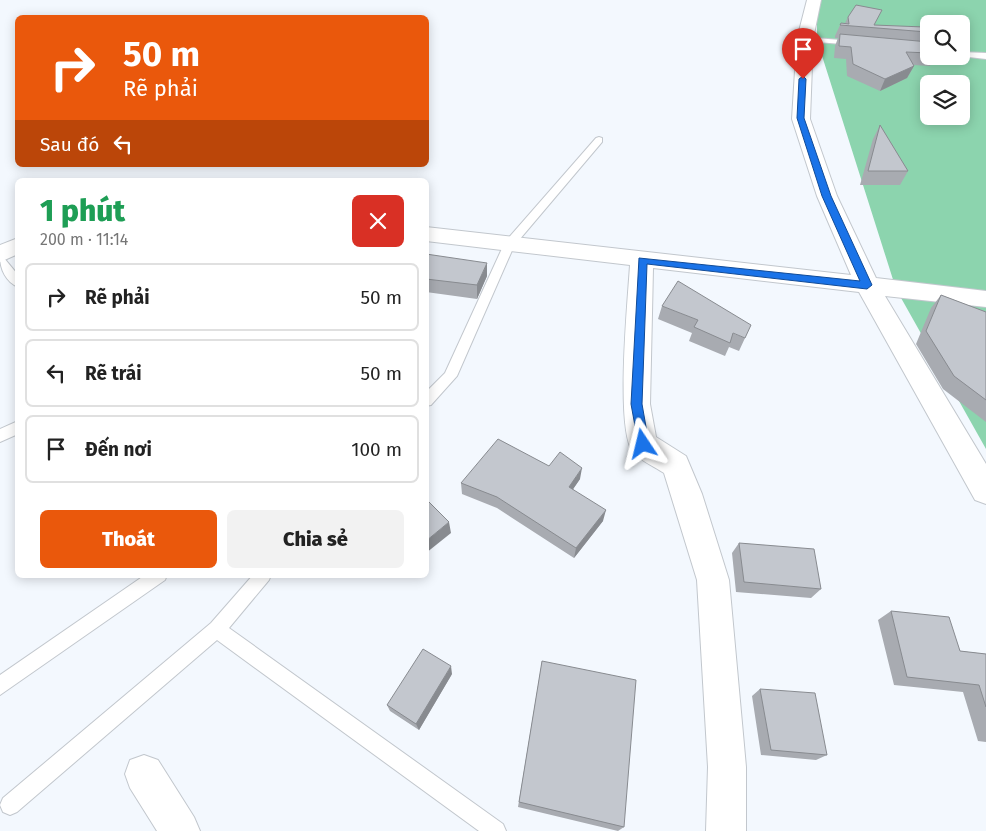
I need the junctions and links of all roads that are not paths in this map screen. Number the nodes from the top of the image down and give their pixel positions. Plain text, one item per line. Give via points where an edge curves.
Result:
1 (814, 0) edge
2 (805, 39) junction
3 (864, 44) edge
4 (970, 55) edge
5 (986, 56) edge
6 (599, 140) dead end
7 (429, 234) edge
8 (509, 245) junction
9 (15, 246) edge
10 (0, 254) edge
11 (642, 260) junction
12 (0, 261) edge
13 (15, 279) edge
14 (867, 285) junction
15 (986, 299) edge
16 (429, 398) edge
17 (15, 428) edge
18 (0, 436) edge
19 (986, 491) edge
20 (156, 578) edge
21 (255, 578) edge
22 (217, 628) junction
23 (0, 686) edge
24 (144, 774) dead end
25 (10, 805) dead end
26 (180, 831) edge
27 (496, 831) edge
28 (726, 831) edge

1 - 2 street
2 - 3 lane
2 - 14 street via 801,118 827,196
4 - 5 lane
6 - 8 lane
7 - 8 street
8 - 11 street
8 - 16 lane via 450,376
9 - 10 street
11 - 14 street
11 - 28 street via 636,404 643,444 676,465 713,580 727,767
12 - 13 lane
14 - 15 street
14 - 19 street
17 - 18 lane
20 - 23 lane
21 - 22 lane
22 - 25 lane
22 - 27 lane
24 - 26 street

